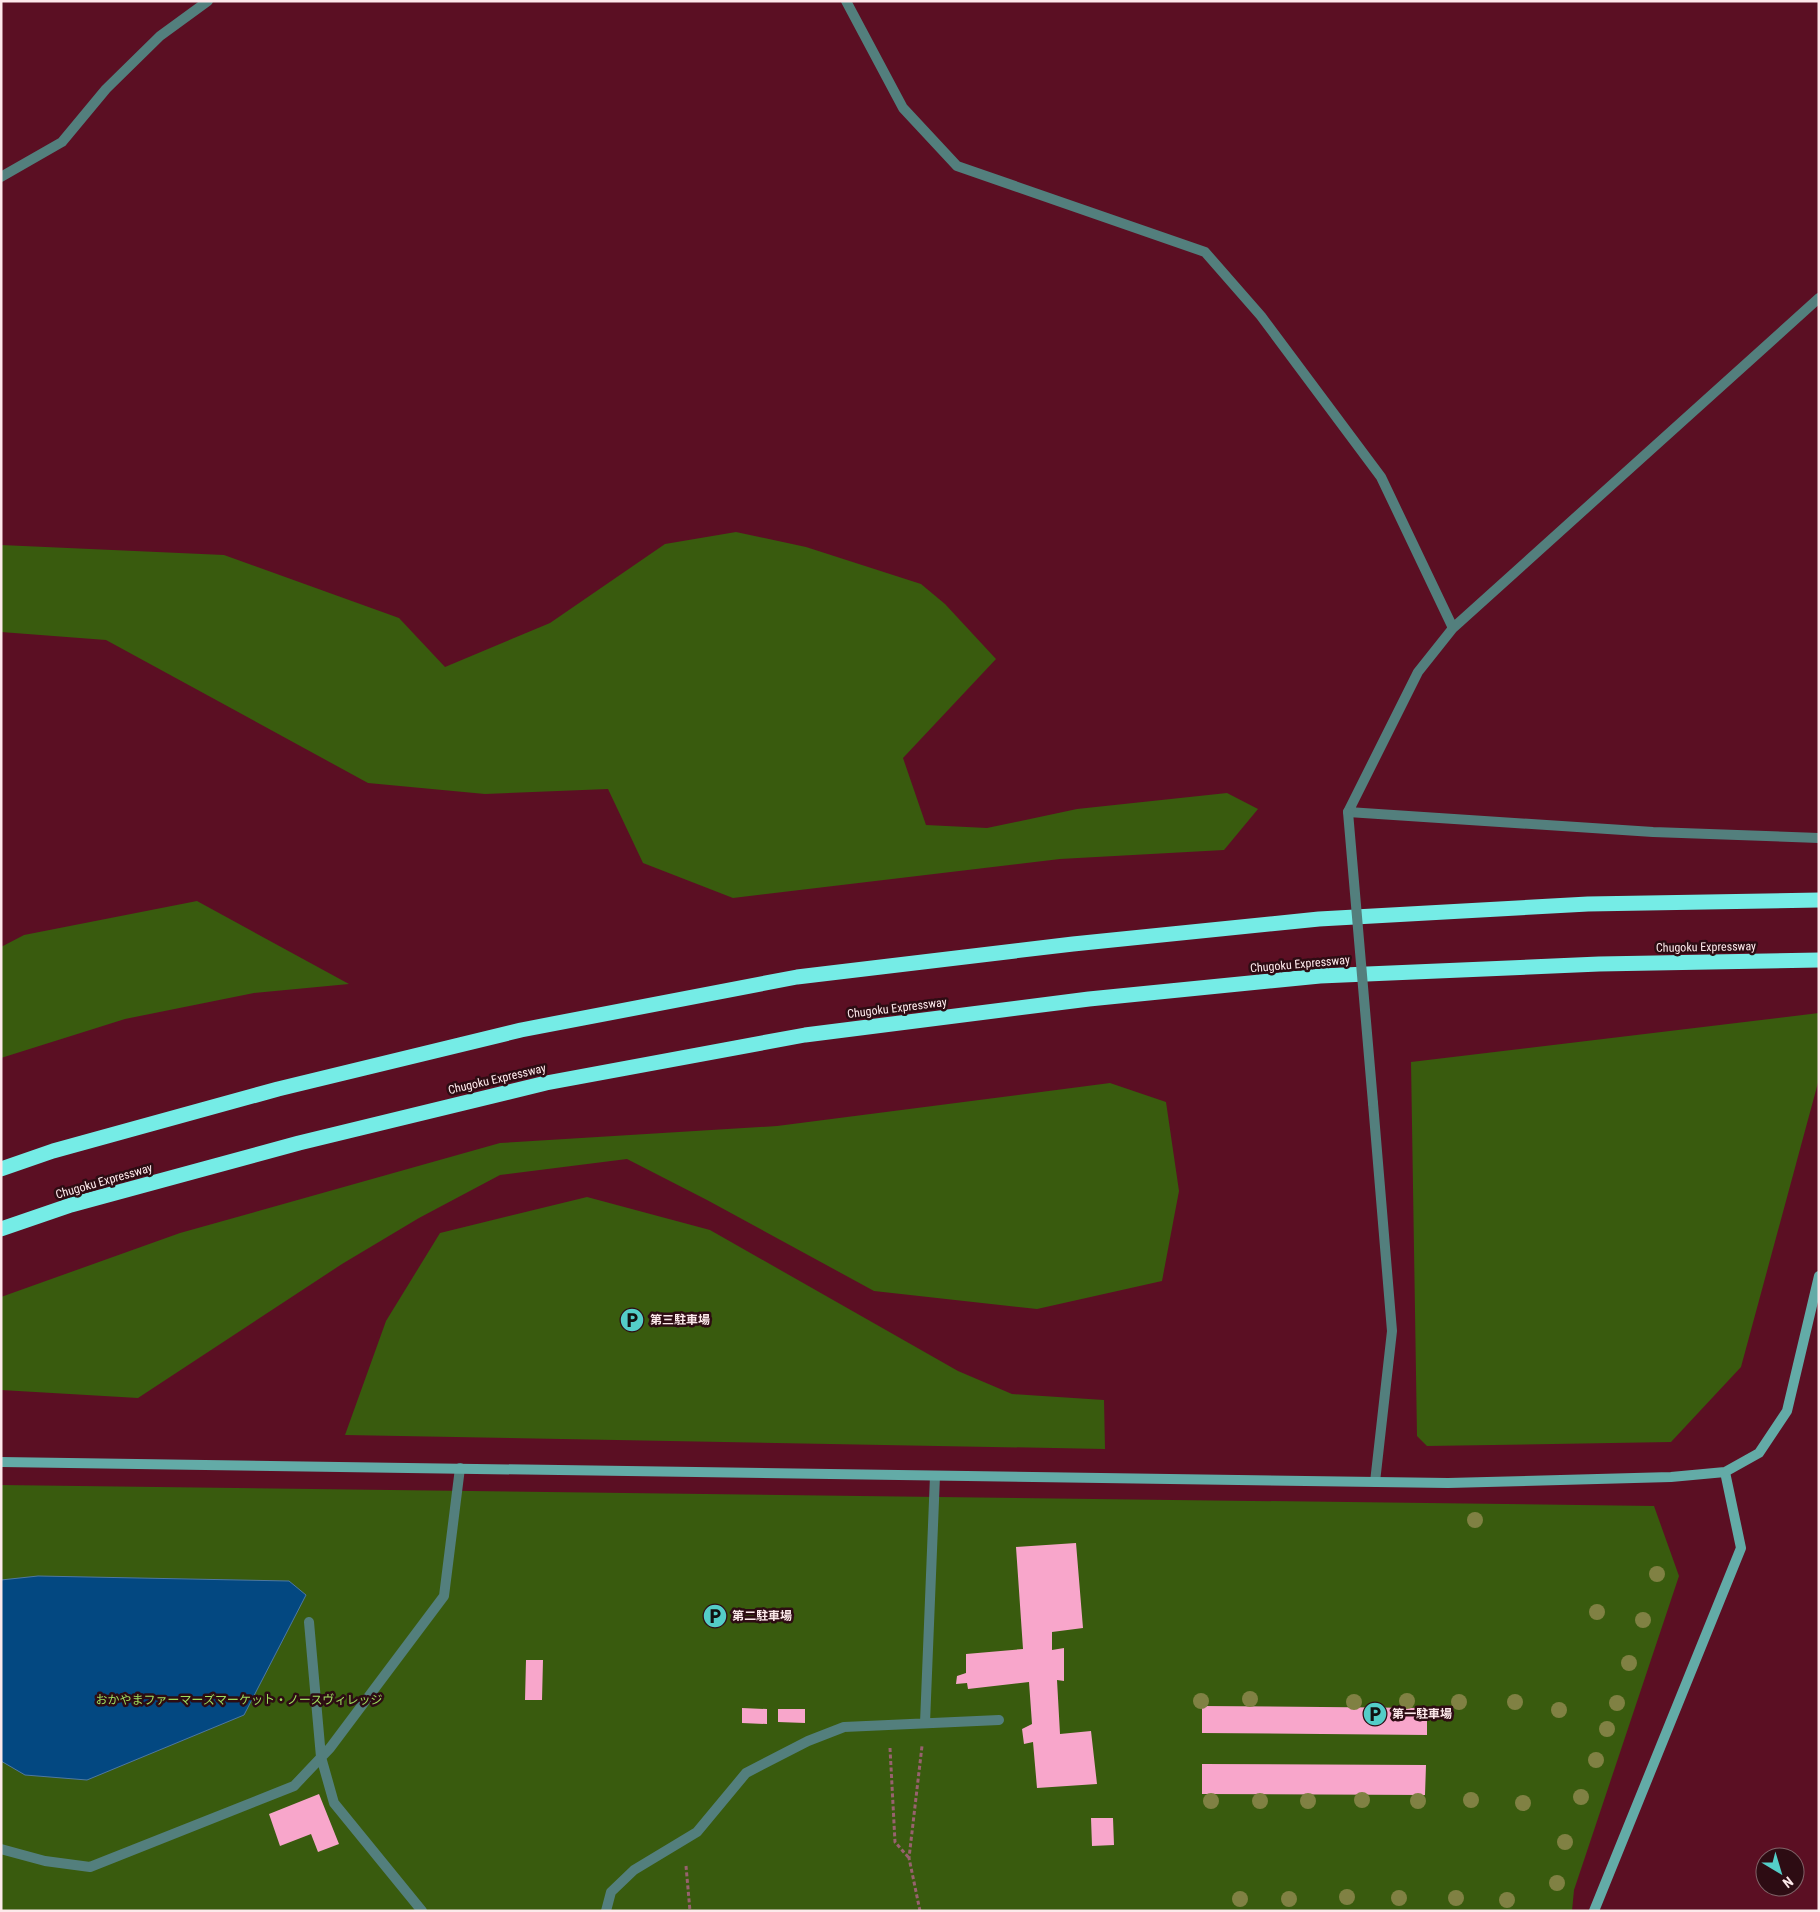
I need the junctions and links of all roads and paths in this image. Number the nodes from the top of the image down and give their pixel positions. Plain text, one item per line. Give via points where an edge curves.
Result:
1 (208, 1) edge
2 (846, 1) edge
3 (1, 177) edge
4 (1819, 298) edge
5 (1453, 628) junction
6 (1348, 812) junction
7 (1819, 838) edge
8 (1819, 900) edge
9 (1819, 960) edge
10 (1, 1169) edge
11 (71, 1205) junction
12 (1, 1229) edge
13 (1, 1237) edge
14 (1819, 1276) edge
15 (1, 1462) edge
16 (460, 1468) junction
17 (1725, 1472) junction
18 (935, 1476) junction
19 (1375, 1482) junction
20 (309, 1622) dead end
21 (999, 1720) dead end
22 (925, 1723) junction
23 (889, 1725) junction
24 (322, 1757) junction
25 (683, 1840) junction
26 (1, 1849) edge
27 (909, 1858) junction
28 (422, 1911) edge
29 (606, 1911) edge
30 (690, 1911) edge
31 (920, 1911) edge
32 (1594, 1911) edge

1 - 3 street via 160,36 106,89 62,142
2 - 5 street via 903,108 957,166 1205,252 1261,316 1381,477
4 - 5 street
5 - 6 street via 1418,672
6 - 7 street via 1653,832
6 - 19 street, bridge via 1392,1331
8 - 10 highway via 1588,904 1319,919 1073,944 798,978 521,1030 278,1089 53,1151
9 - 11 highway, Chugoku Expressway via 1599,964 1320,976 1089,999 805,1035 546,1082 299,1142
11 - 12 highway, Chugoku Expressway
11 - 13 highway
14 - 17 street via 1786,1411 1759,1453
15 - 16 street
16 - 18 street
16 - 24 street via 444,1596
17 - 19 street via 1671,1477
17 - 32 street via 1741,1548
18 - 19 street
18 - 22 street
20 - 24 street
21 - 22 street
22 - 23 street
22 - 27 path
23 - 25 street via 844,1727 808,1741 746,1773 698,1832
23 - 27 path via 895,1842
24 - 26 street via 294,1786 90,1867 45,1861
24 - 28 street via 334,1803
25 - 29 street via 634,1870 611,1892
25 - 30 path
27 - 31 path

